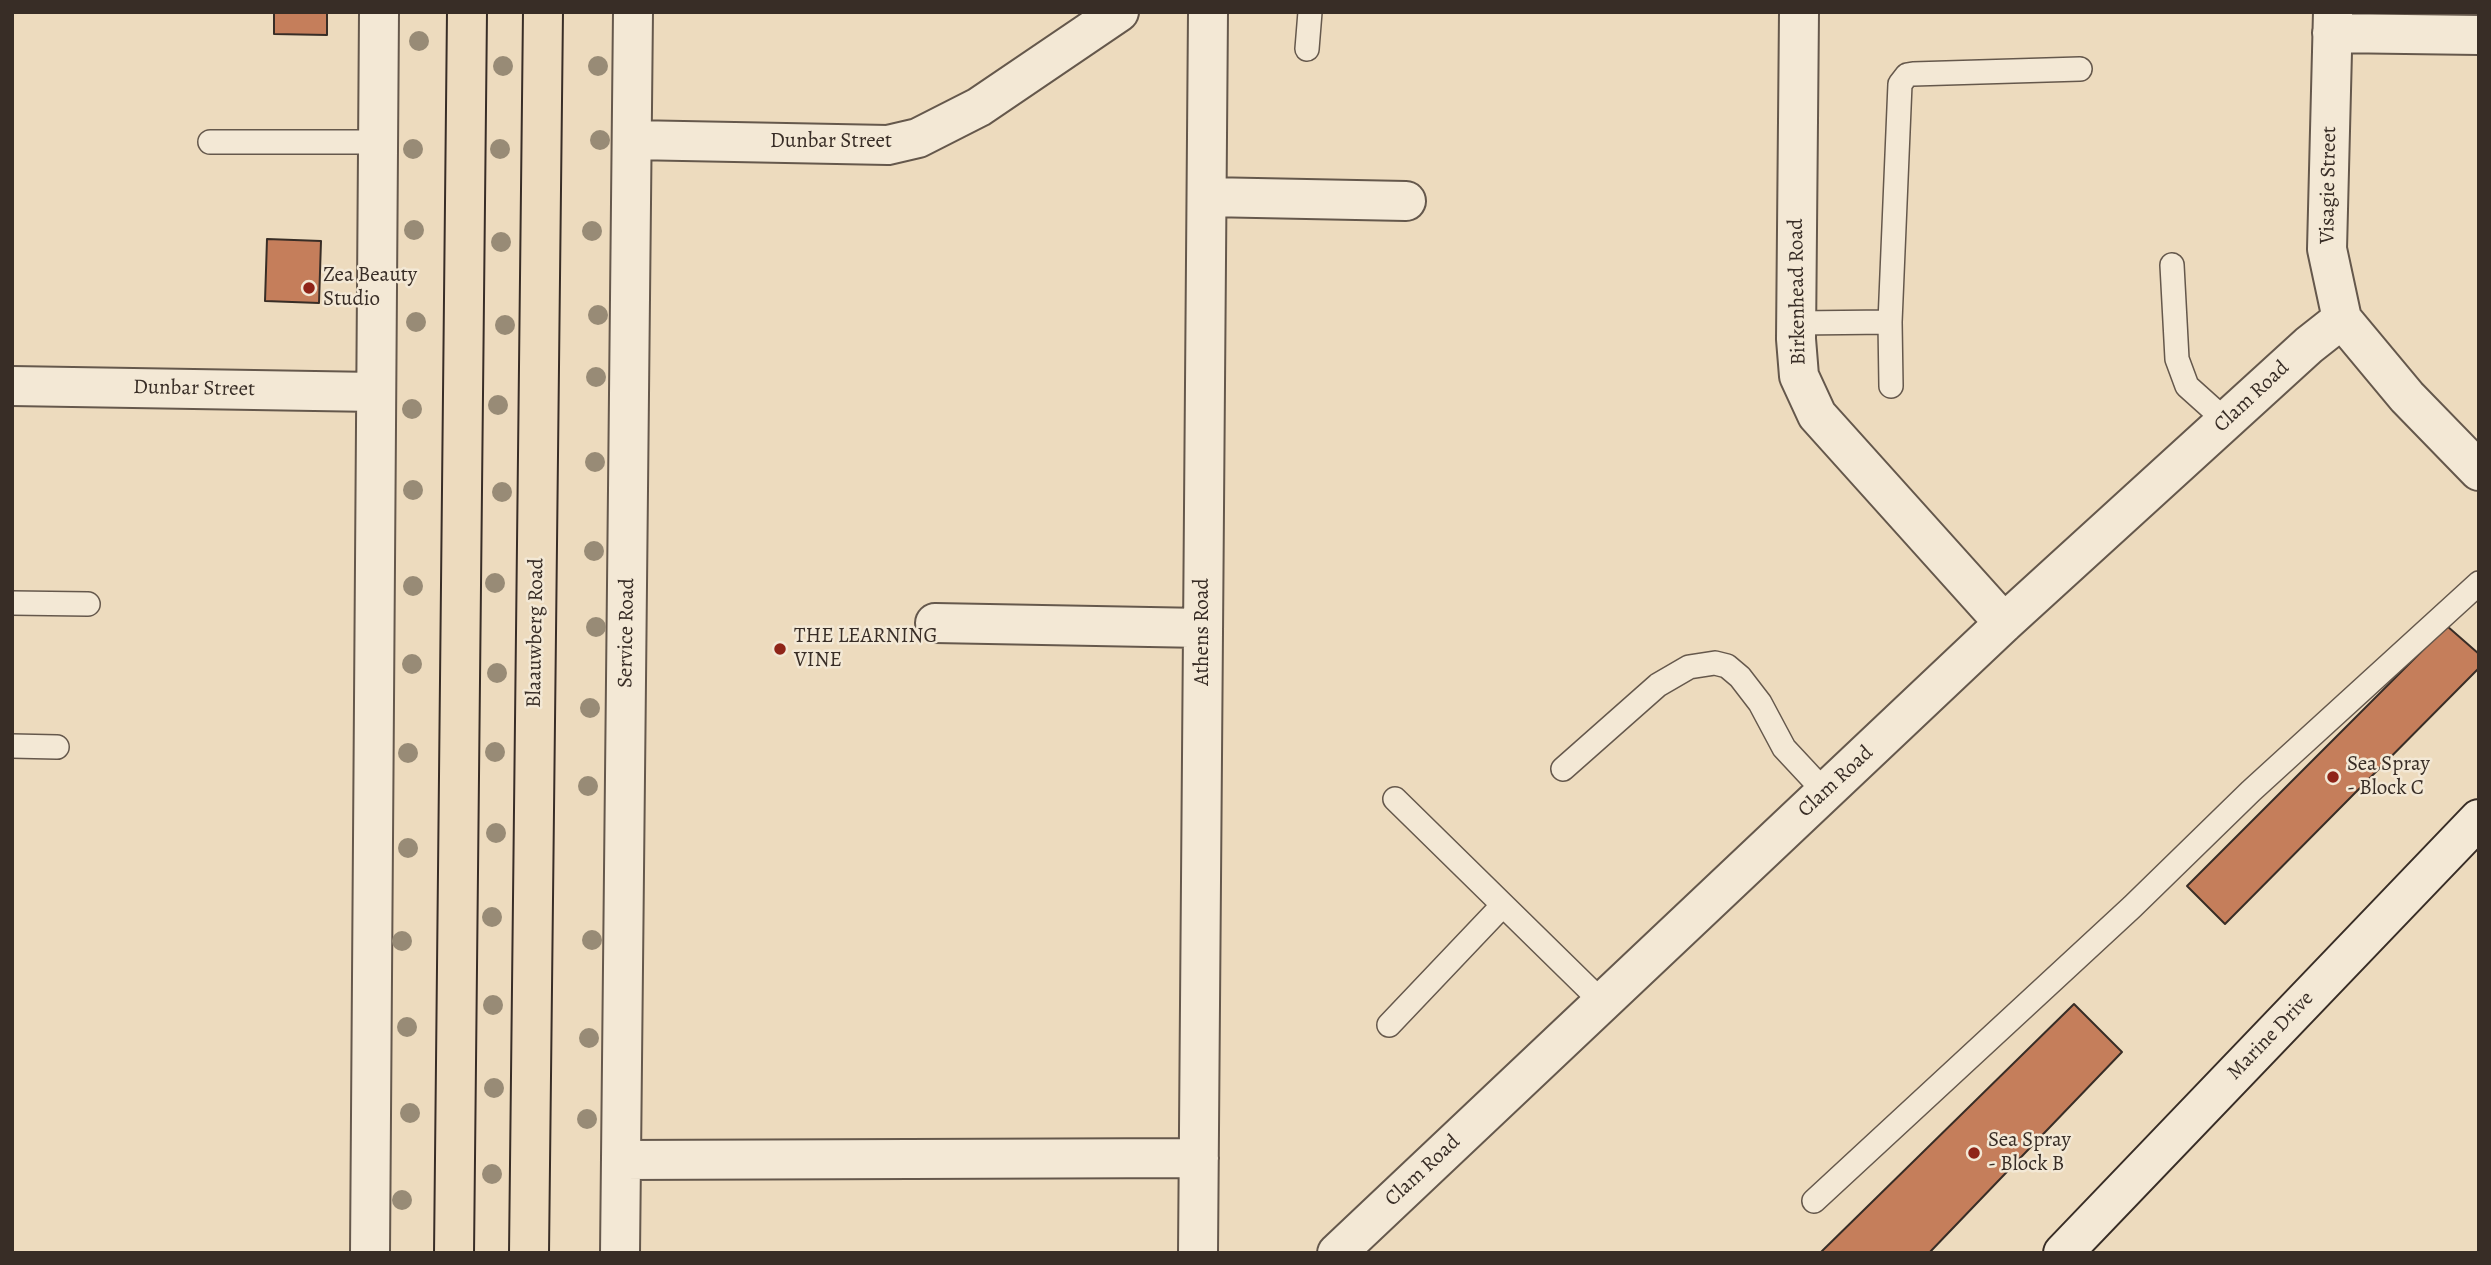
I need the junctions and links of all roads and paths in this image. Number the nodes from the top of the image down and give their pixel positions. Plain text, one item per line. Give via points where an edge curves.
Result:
1 (379, 12) edge
2 (467, 12) edge
3 (543, 12) edge
4 (633, 12) edge
5 (1119, 12) edge
6 (1208, 12) edge
7 (1310, 12) edge
8 (1799, 12) edge
9 (2332, 22) edge
10 (2479, 35) edge
11 (1307, 49) dead end
12 (2080, 69) dead end
13 (632, 140) junction
14 (210, 142) dead end
15 (378, 142) junction
16 (1207, 197) junction
17 (1406, 201) dead end
18 (2172, 265) dead end
19 (2342, 319) junction
20 (1890, 322) junction
21 (1796, 323) junction
22 (12, 386) edge
23 (1891, 386) dead end
24 (375, 392) junction
25 (2226, 421) junction
26 (2479, 471) edge
27 (2479, 583) edge
28 (12, 603) edge
29 (88, 604) dead end
30 (935, 623) dead end
31 (2004, 623) junction
32 (1203, 628) junction
33 (12, 746) edge
34 (57, 747) dead end
35 (1563, 769) dead end
36 (1825, 792) junction
37 (1395, 799) dead end
38 (2479, 819) edge
39 (1503, 905) junction
40 (1602, 1002) junction
41 (1389, 1025) dead end
42 (1199, 1157) junction
43 (621, 1160) junction
44 (1814, 1201) dead end
45 (369, 1253) edge
46 (454, 1253) edge
47 (528, 1253) edge
48 (620, 1253) edge
49 (1198, 1253) edge
50 (1337, 1253) edge
51 (2063, 1253) edge

1 - 15 street
2 - 46 main road
3 - 47 main road, Blaauwberg Road
4 - 13 street, Service Road
5 - 13 street, Dunbar Street via 979,107 918,138 888,145
6 - 16 street, Athens Road
7 - 11 lane
8 - 21 street, Birkenhead Road
9 - 10 street
9 - 19 street, Visagie Street via 2327,248
12 - 20 lane via 1913,74 1903,79
13 - 43 street, Service Road
14 - 15 lane
15 - 24 street
16 - 17 street
16 - 32 street, Athens Road
18 - 25 lane via 2181,373 2187,386
19 - 25 street, Clam Road
19 - 26 street, Visagie Street via 2407,397
20 - 21 lane
20 - 23 lane
21 - 31 street, Birkenhead Road via 1799,376 1817,415
22 - 24 street, Dunbar Street
24 - 45 street
25 - 31 street, Clam Road
27 - 44 lane
28 - 29 lane
30 - 32 street
31 - 36 street, Clam Road
32 - 42 street, Athens Road
33 - 34 lane
35 - 36 lane via 1658,685 1689,667 1715,663 1740,677 1784,748
36 - 40 street, Clam Road
37 - 39 lane
38 - 51 street, Marine Drive
39 - 40 lane
39 - 41 lane
40 - 50 street, Clam Road
42 - 43 street
42 - 49 street, Athens Road
43 - 48 street, Service Road

